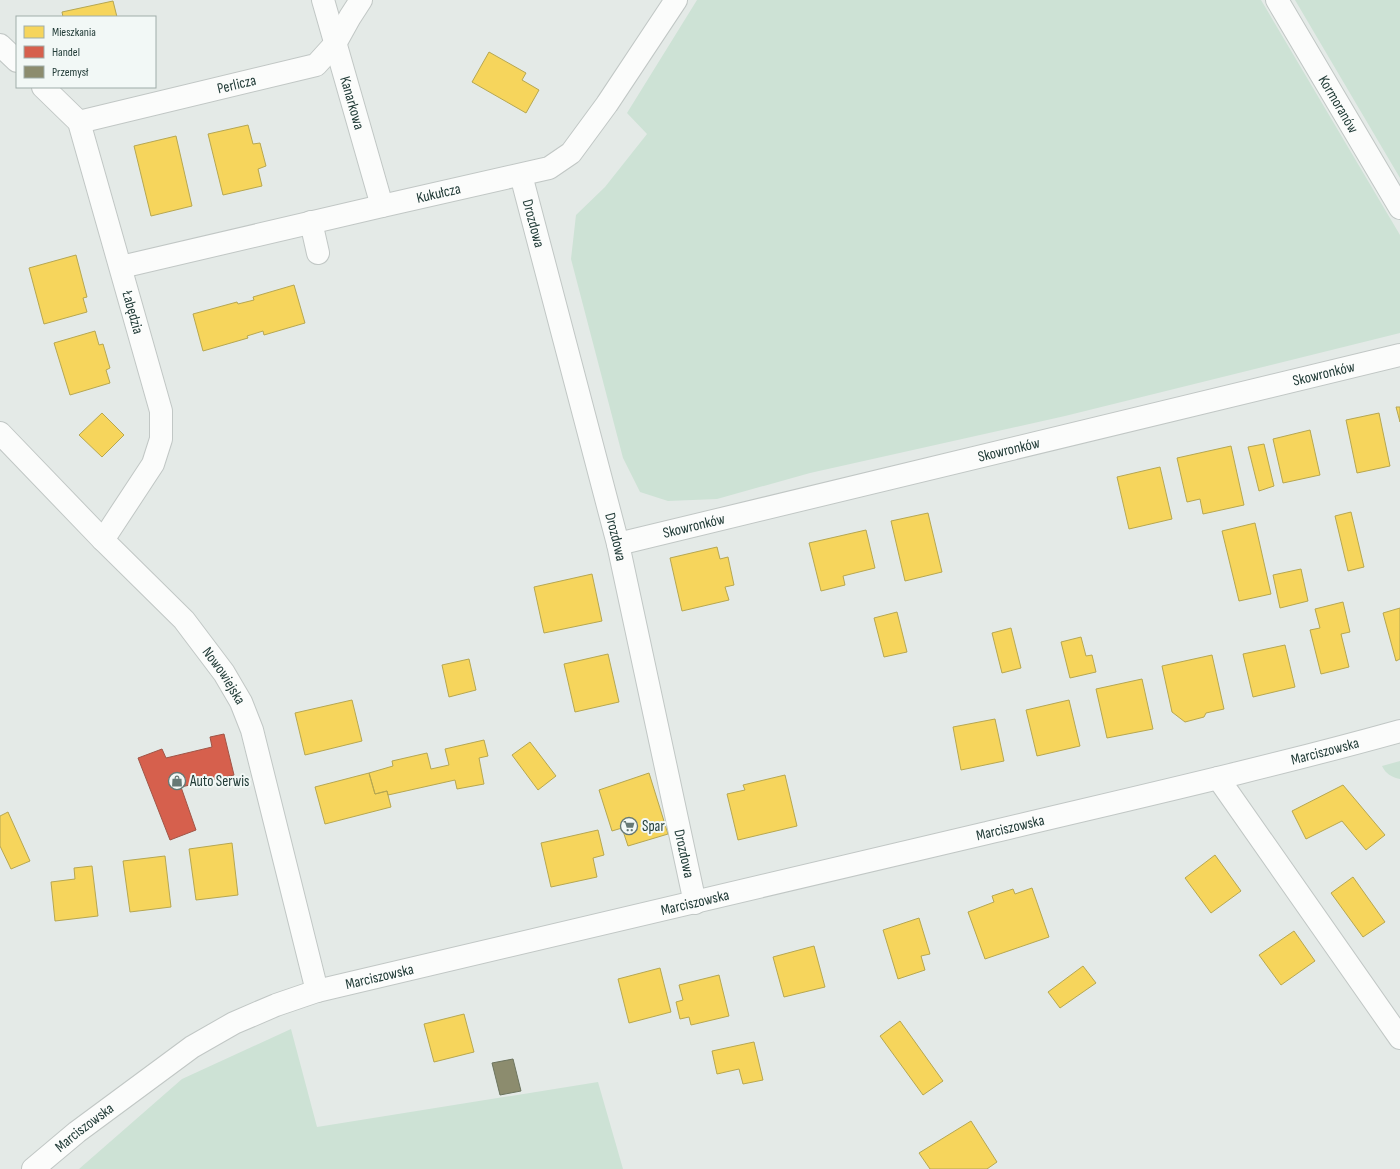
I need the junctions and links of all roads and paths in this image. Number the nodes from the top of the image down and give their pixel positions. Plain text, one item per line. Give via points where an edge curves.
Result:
1 (323, 0) edge
2 (361, 0) edge
3 (676, 0) edge
4 (1277, 0) edge
5 (336, 44) junction
6 (0, 45) edge
7 (16, 61) edge
8 (44, 88) edge
9 (80, 122) junction
10 (521, 175) junction
11 (382, 206) junction
12 (1400, 208) edge
13 (311, 222) junction
14 (318, 253) dead end
15 (121, 267) junction
16 (1400, 355) edge
17 (0, 433) edge
18 (103, 540) junction
19 (618, 544) junction
20 (1400, 731) edge
21 (1218, 778) junction
22 (695, 903) junction
23 (318, 991) junction
24 (1400, 1038) edge
25 (33, 1169) edge

1 - 5 street, Kanarkowa
2 - 5 street, Perlicza
3 - 10 street, Kukułcza via 571,153 549,168
4 - 12 street, Kormoranów
5 - 9 street, Perlicza via 316,65
5 - 11 street, Kanarkowa
6 - 7 street
8 - 9 street
9 - 15 street, Łabędzia
10 - 11 street, Kukułcza
10 - 19 street, Drozdowa
11 - 13 street, Kukułcza
13 - 14 street
13 - 15 street, Kukułcza
15 - 18 street, Łabędzia via 161,411 161,438 152,464
16 - 19 street, Skowronków
17 - 18 street, Nowowiejska
18 - 23 street, Nowowiejska via 184,620 224,673 241,702 252,730
19 - 22 street, Drozdowa
20 - 21 street, Marciszowska
21 - 22 street, Marciszowska
21 - 24 street
22 - 23 street, Marciszowska
23 - 25 street, Marciszowska via 234,1023 192,1047

